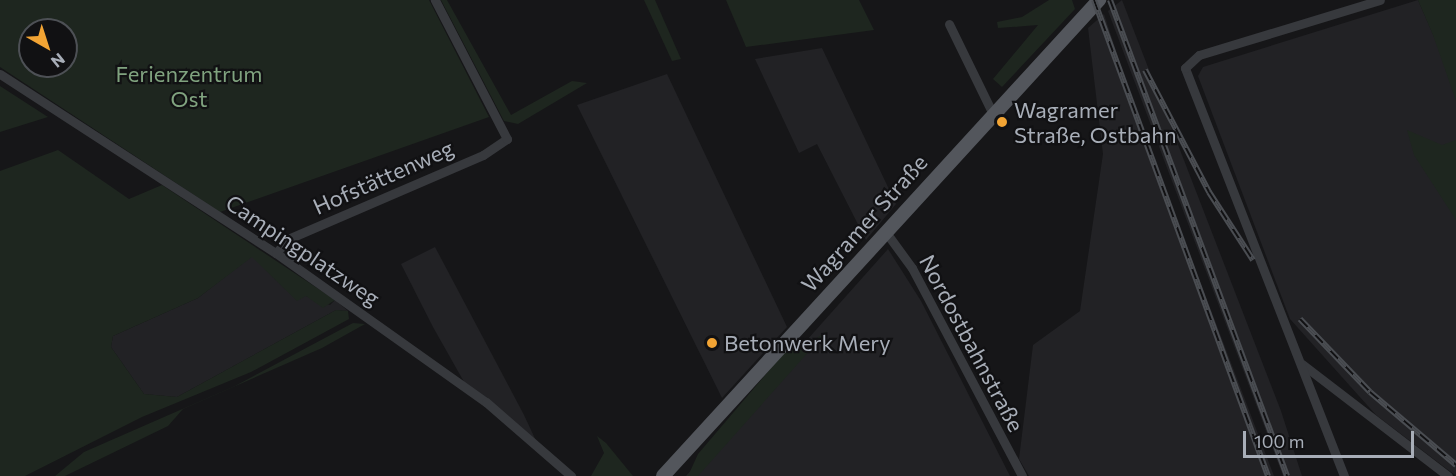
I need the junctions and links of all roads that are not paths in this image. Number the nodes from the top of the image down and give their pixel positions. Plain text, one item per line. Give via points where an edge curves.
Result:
1 (435, 0) edge
2 (1099, 0) edge
3 (1380, 0) edge
4 (949, 24) dead end
5 (0, 74) edge
6 (992, 112) junction
7 (885, 231) junction
8 (276, 253) junction
9 (1300, 363) junction
10 (571, 476) edge
11 (663, 476) edge
12 (1022, 476) edge
13 (1344, 476) edge
14 (1448, 476) edge

1 - 8 street, Hofstättenweg via 507,139 483,155 288,239
2 - 6 main road, Wagramer Straße
3 - 9 street via 1187,62 1187,78
4 - 6 street
5 - 8 street, Campingplatzweg
6 - 7 main road, Wagramer Straße
7 - 11 main road, Wagramer Straße
7 - 12 street, Nordostbahnstraße via 912,268
8 - 10 street, Campingplatzweg via 486,402
9 - 13 street
9 - 14 street

